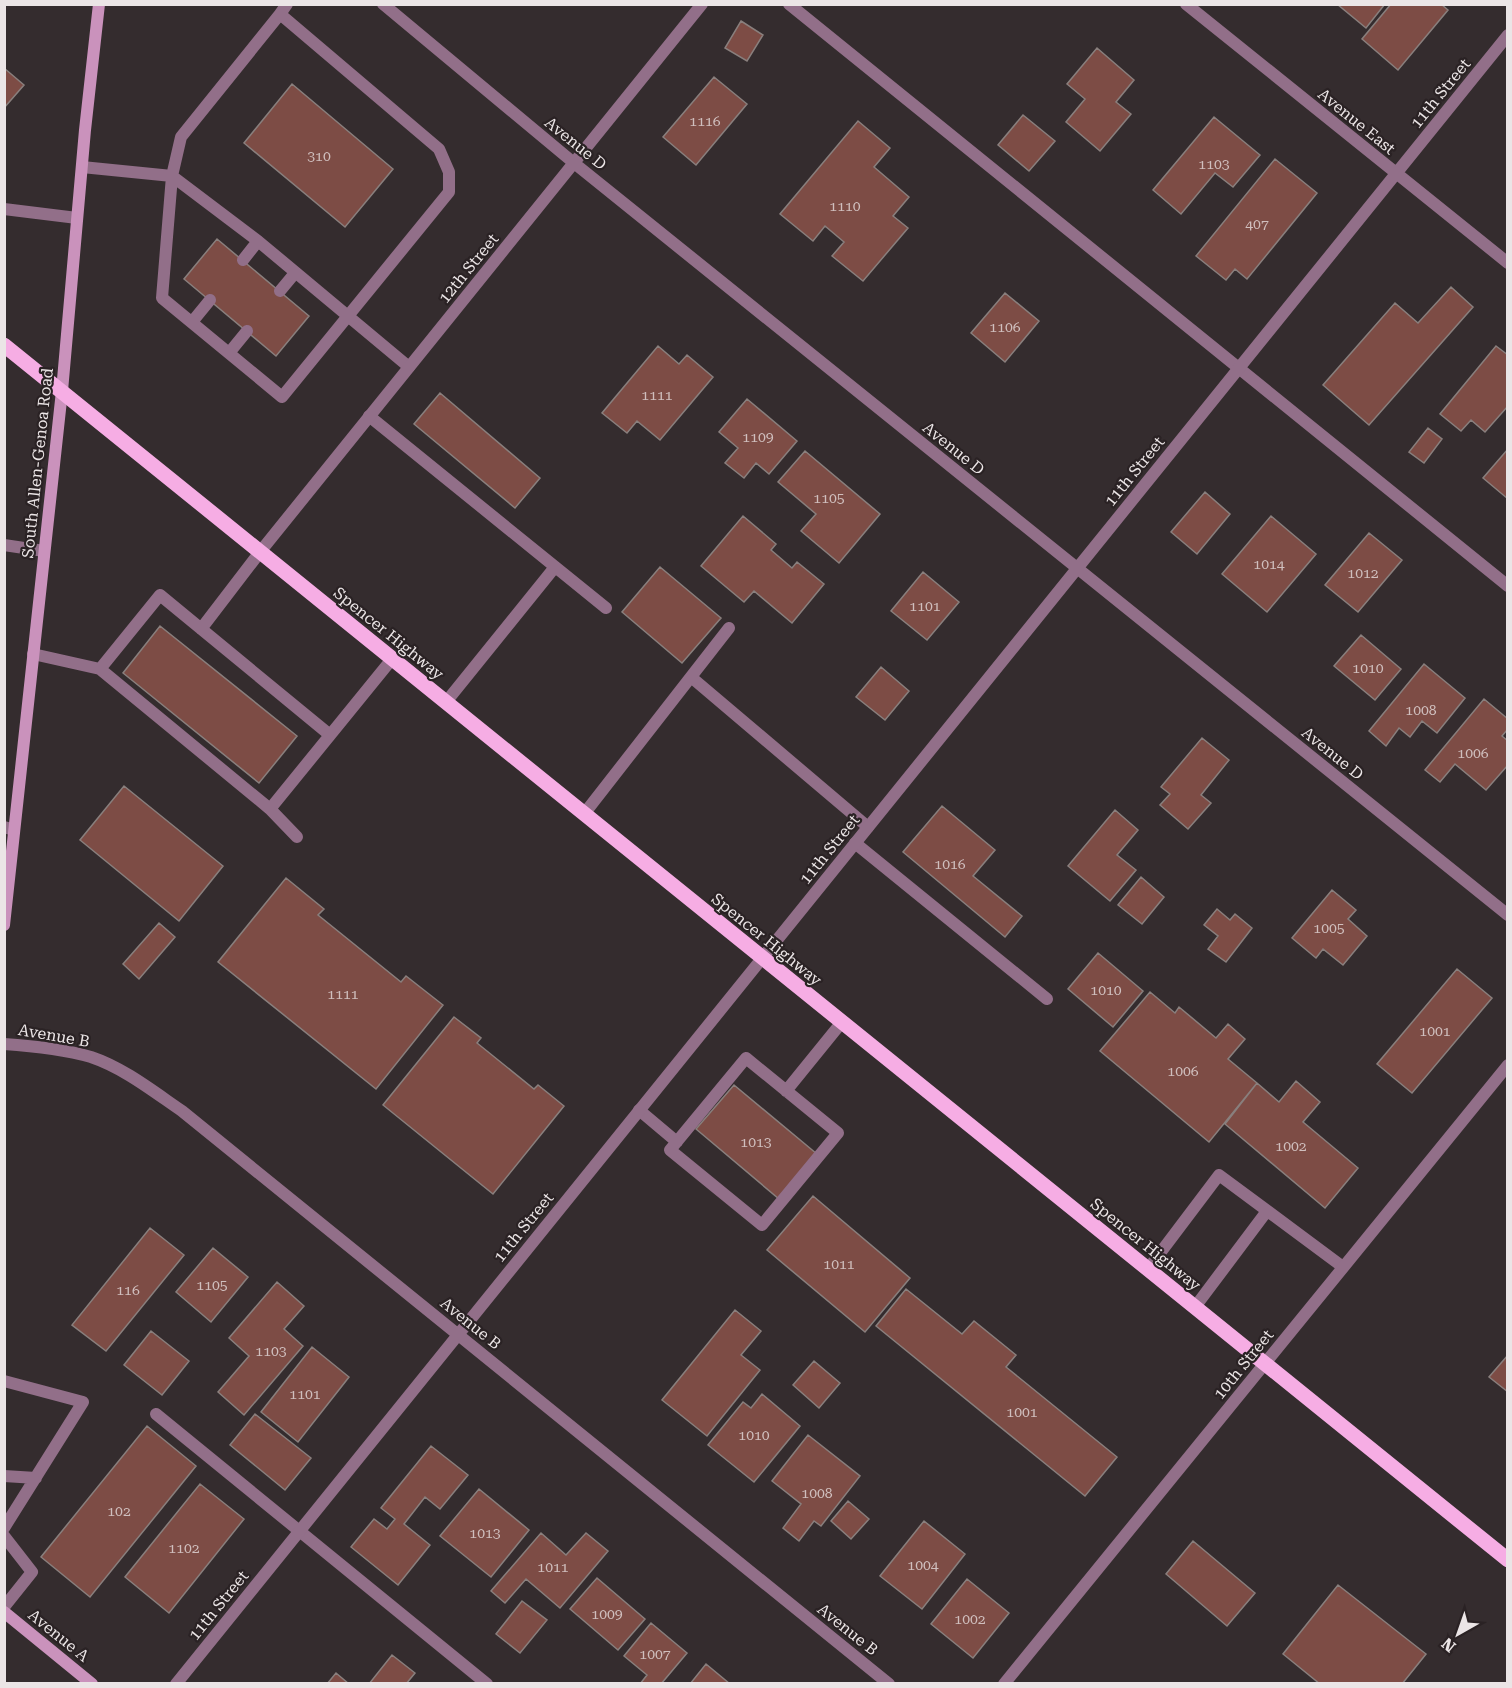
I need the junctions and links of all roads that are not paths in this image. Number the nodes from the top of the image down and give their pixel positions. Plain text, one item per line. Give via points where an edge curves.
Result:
1 (99, 4) edge
2 (383, 4) edge
3 (702, 4) edge
4 (789, 4) edge
5 (1186, 4) edge
6 (283, 9) edge
7 (1508, 35) edge
8 (574, 163) junction
9 (82, 167) junction
10 (1396, 173) junction
11 (172, 176) junction
12 (4, 209) edge
13 (77, 218) junction
14 (258, 241) junction
15 (243, 260) dead end
16 (1508, 263) edge
17 (295, 273) junction
18 (280, 291) dead end
19 (210, 300) dead end
20 (347, 316) junction
21 (192, 322) junction
22 (247, 331) dead end
23 (4, 345) edge
24 (229, 353) junction
25 (409, 367) junction
26 (1238, 368) junction
27 (62, 392) junction
28 (369, 416) junction
29 (4, 545) edge
30 (44, 551) junction
31 (260, 552) junction
32 (555, 567) junction
33 (1077, 568) junction
34 (1508, 586) edge
35 (606, 608) dead end
36 (729, 628) dead end
37 (201, 629) junction
38 (33, 654) junction
39 (392, 659) junction
40 (100, 669) junction
41 (690, 677) junction
42 (446, 702) junction
43 (330, 735) junction
44 (270, 809) junction
45 (584, 814) junction
46 (868, 827) junction
47 (9, 828) edge
48 (297, 837) dead end
49 (855, 843) junction
50 (1508, 915) edge
51 (4, 924) edge
52 (762, 958) junction
53 (1047, 999) dead end
54 (842, 1022) junction
55 (4, 1044) edge
56 (1508, 1065) edge
57 (786, 1090) junction
58 (639, 1110) junction
59 (677, 1142) junction
60 (1267, 1211) junction
61 (1343, 1267) junction
62 (1148, 1269) junction
63 (1195, 1307) junction
64 (458, 1334) junction
65 (1264, 1363) junction
66 (4, 1381) edge
67 (156, 1414) dead end
68 (4, 1476) edge
69 (36, 1478) junction
70 (4, 1528) edge
71 (299, 1531) junction
72 (4, 1536) edge
73 (1506, 1555) edge
74 (4, 1607) edge
75 (4, 1612) edge
76 (93, 1683) edge
77 (176, 1683) edge
78 (487, 1683) edge
79 (889, 1683) edge
80 (1004, 1683) edge

1 - 9 main road, South Allen-Genoa Road
2 - 8 street, Avenue D
3 - 8 street, 12th Street
4 - 26 street
5 - 10 street, Avenue East
6 - 11 street via 181,137
6 - 20 street via 439,148 449,172 449,192
7 - 10 street, 11th Street
8 - 25 street, 12th Street
8 - 33 street, Avenue D
9 - 11 street
9 - 13 main road, South Allen-Genoa Road
10 - 16 street, Avenue East
10 - 26 street, 11th Street
11 - 14 street
11 - 21 street via 162,298
12 - 13 street
13 - 27 main road, South Allen-Genoa Road
14 - 15 street
14 - 17 street
17 - 18 street
17 - 20 street
19 - 21 street
20 - 24 street via 282,397
20 - 25 street
21 - 24 street
22 - 24 street
23 - 27 main road, Spencer Highway
25 - 28 street, 12th Street
26 - 33 street, 11th Street
26 - 34 street
27 - 30 main road, South Allen-Genoa Road
27 - 31 main road, Spencer Highway
28 - 31 street, 12th Street
28 - 32 street
29 - 30 street
30 - 38 main road, South Allen-Genoa Road
31 - 37 street, 12th Street
31 - 39 main road, Spencer Highway
32 - 35 street
32 - 42 street
33 - 46 street, 11th Street
33 - 50 street, Avenue D
36 - 41 street
37 - 40 street via 160,596
37 - 43 street
38 - 40 street
38 - 47 main road, South Allen-Genoa Road
39 - 42 main road, Spencer Highway
39 - 43 street
40 - 44 street
41 - 45 street
41 - 46 street
42 - 45 main road, Spencer Highway
43 - 44 street
44 - 48 street
45 - 52 main road, Spencer Highway
46 - 49 street, 11th Street
47 - 51 main road, South Allen-Genoa Road
49 - 52 street, 11th Street
49 - 53 street
52 - 54 main road, Spencer Highway
52 - 58 street, 11th Street
54 - 57 street
54 - 62 main road, Spencer Highway
55 - 64 street, Avenue B via 52,1048 93,1058 132,1077 182,1111
56 - 61 street, 10th Street
57 - 59 street via 746,1058
57 - 59 street via 838,1133 762,1225 670,1150
58 - 59 street
58 - 64 street, 11th Street
60 - 61 street
60 - 62 street via 1219,1175
60 - 63 street
61 - 65 street, 10th Street
62 - 63 main road, Spencer Highway
63 - 65 main road, Spencer Highway
64 - 71 street, 11th Street
64 - 79 street, Avenue B
65 - 73 main road, Spencer Highway
65 - 80 street, 10th Street
66 - 69 street via 83,1402
67 - 71 street
68 - 69 street
69 - 70 street
71 - 77 street, 11th Street
71 - 78 street
72 - 74 street via 32,1572
75 - 76 main road, Avenue A

